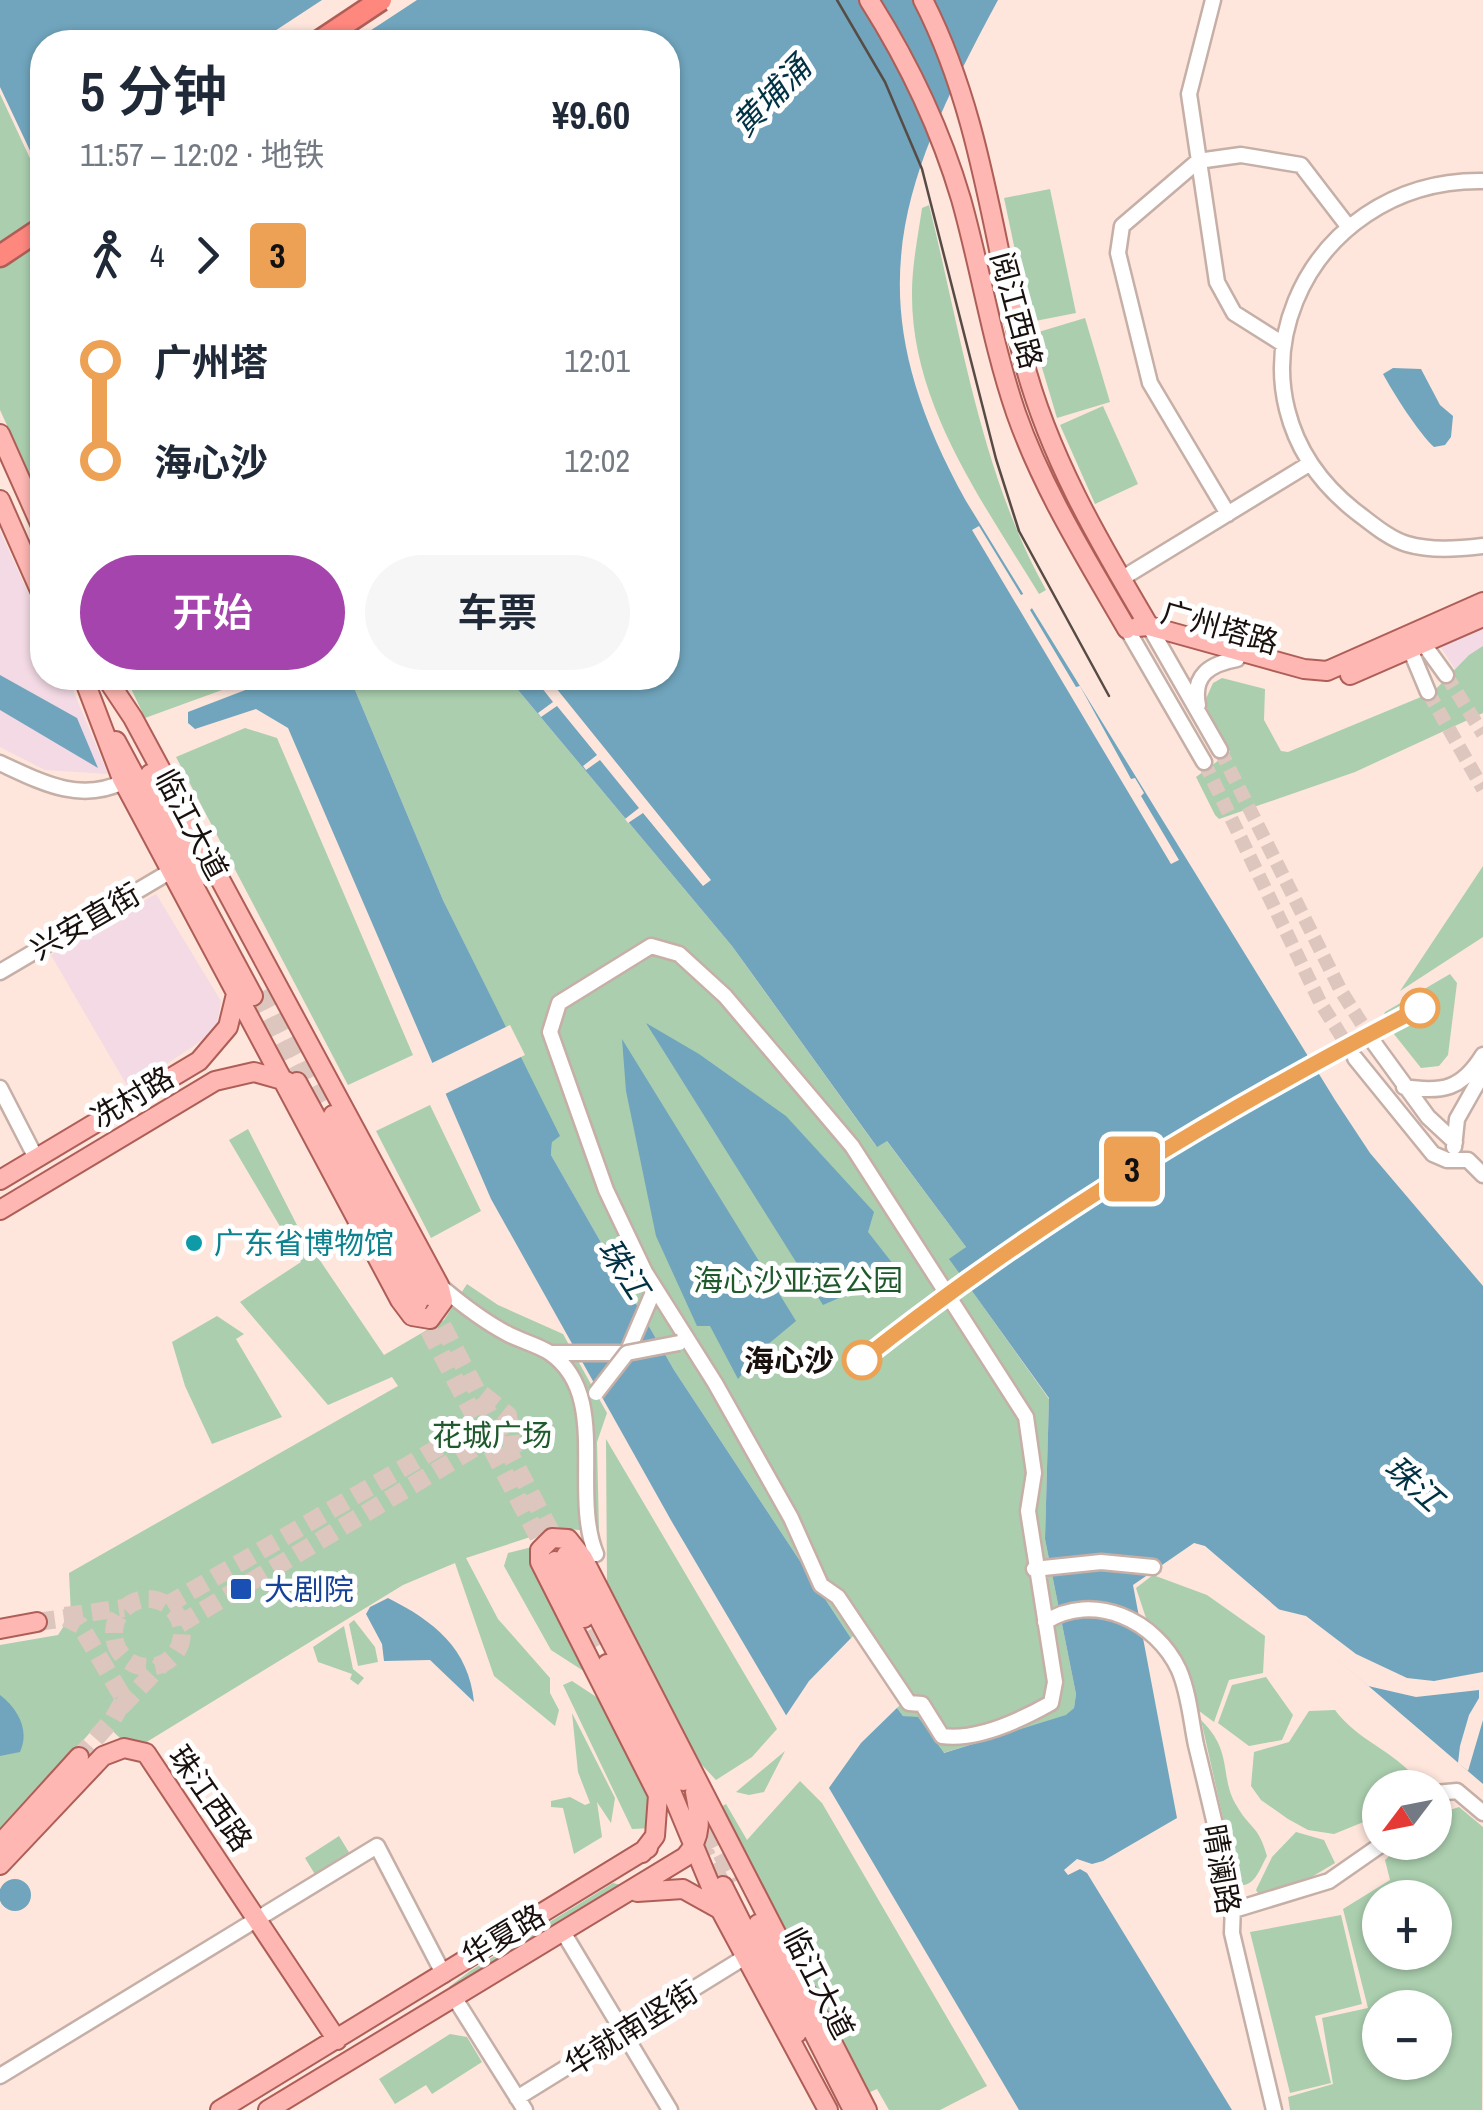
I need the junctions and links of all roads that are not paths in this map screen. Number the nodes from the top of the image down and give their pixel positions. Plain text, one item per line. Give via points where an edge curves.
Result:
1 (361, 0) edge
2 (381, 0) edge
3 (869, 0) edge
4 (923, 0) edge
5 (1213, 0) edge
6 (317, 30) edge
7 (336, 30) edge
8 (1198, 160) junction
9 (1483, 181) edge
10 (30, 223) edge
11 (1347, 225) junction
12 (30, 236) edge
13 (0, 242) edge
14 (0, 256) edge
15 (1283, 344) junction
16 (0, 434) edge
17 (1309, 464) junction
18 (0, 500) edge
19 (30, 501) edge
20 (1228, 514) junction
21 (1483, 546) edge
22 (30, 567) edge
23 (1122, 580) junction
24 (1483, 602) edge
25 (1483, 617) edge
26 (1127, 629) junction
27 (1153, 632) junction
28 (1417, 641) junction
29 (1237, 659) junction
30 (1446, 675) tunnel mouth
31 (87, 690) edge
32 (88, 690) edge
33 (112, 690) edge
34 (1428, 692) tunnel mouth
35 (1201, 716) junction
36 (1220, 750) tunnel mouth
37 (1204, 762) tunnel mouth
38 (0, 764) edge
39 (123, 782) junction
40 (171, 871) junction
41 (0, 972) edge
42 (257, 991) junction
43 (1374, 1043) tunnel mouth
44 (1483, 1056) edge
45 (1355, 1058) tunnel mouth
46 (201, 1060) junction
47 (1478, 1073) edge
48 (215, 1081) junction
49 (292, 1084) junction
50 (1404, 1087) junction
51 (0, 1088) edge
52 (1455, 1142) junction
53 (1438, 1157) junction
54 (36, 1158) junction
55 (1483, 1175) edge
56 (0, 1180) edge
57 (0, 1210) edge
58 (652, 1293) junction
59 (428, 1295) junction
60 (683, 1342) junction
61 (550, 1353) junction
62 (627, 1353) junction
63 (591, 1399) junction
64 (596, 1554) dead end
65 (561, 1558) tunnel mouth
66 (1153, 1567) dead end
67 (1041, 1568) junction
68 (1048, 1620) junction
69 (37, 1622) tunnel mouth
70 (0, 1630) edge
71 (78, 1757) tunnel mouth
72 (678, 1773) junction
73 (1452, 1791) edge
74 (1483, 1814) edge
75 (705, 1815) junction
76 (0, 1844) edge
77 (693, 1848) junction
78 (642, 1853) junction
79 (1362, 1858) edge
80 (0, 1865) edge
81 (610, 1874) junction
82 (730, 1884) junction
83 (626, 1894) junction
84 (1234, 1910) junction
85 (721, 1911) junction
86 (260, 1920) junction
87 (563, 1932) junction
88 (744, 1957) junction
89 (444, 1975) junction
90 (454, 1996) junction
91 (624, 2032) junction
92 (336, 2040) junction
93 (0, 2076) edge
94 (521, 2104) edge
95 (220, 2110) edge
96 (268, 2110) edge
97 (670, 2110) edge
98 (828, 2110) edge
99 (837, 2110) edge
100 (853, 2110) edge
101 (867, 2110) edge
102 (1274, 2110) edge

1 - 6 highway
2 - 7 highway, bridge
3 - 26 main road, 阅江西路 via 924,96 962,204 990,325 1029,448
4 - 23 main road, 阅江西路 via 960,81 1036,403 1071,490
5 - 8 street via 1190,94
8 - 11 street via 1241,155 1301,164
8 - 15 street via 1217,282 1234,313
8 - 20 street via 1122,226 1118,253 1150,383
9 - 11 street via 1418,186
10 - 13 highway
11 - 15 street via 1306,276
12 - 14 highway
15 - 17 street via 1288,404
16 - 19 main road
17 - 20 street
17 - 21 street via 1340,499 1404,544
18 - 22 main road
20 - 23 street
23 - 27 main road, 阅江西路
24 - 28 main road, 广州塔路
25 - 28 main road, 广州塔路
26 - 27 main road, 广州塔路
26 - 37 street
27 - 28 main road, 广州塔路 via 1316,671
27 - 29 main road, 广州塔路
27 - 35 street
28 - 29 main road, 广州塔路 via 1334,680 1298,678
28 - 30 street
28 - 34 street
29 - 35 street via 1218,663 1200,678
31 - 39 main road
32 - 42 main road, 临江大道
33 - 42 main road, 临江大道
35 - 36 street
38 - 39 street via 71,791 105,791
39 - 40 main road
40 - 41 street, 兴安直街
40 - 42 main road
42 - 46 main road, 冼村路
42 - 49 main road via 254,1026
42 - 59 main road
43 - 50 street
44 - 47 street
45 - 53 street
46 - 48 main road via 216,1066
46 - 54 main road, 冼村路
47 - 50 street via 1443,1090
47 - 52 street
48 - 49 main road, 冼村路 via 254,1072
48 - 57 main road, 冼村路
49 - 59 main road
49 - 59 main road via 412,1316 436,1314 443,1301
50 - 52 street
51 - 54 street
52 - 53 street via 1450,1154
53 - 55 street via 1468,1160
54 - 56 main road, 冼村路
58 - 60 street
58 - 62 street
58 - 67 street via 606,1190 550,1032 559,1003 651,946 679,954 725,996 852,1146 1026,1417 1034,1473 1028,1512
59 - 61 street
60 - 62 street, bridge
60 - 68 street via 791,1518 821,1585 838,1598 908,1703 922,1704 942,1736 960,1738 1051,1704
61 - 62 street
61 - 63 street
62 - 63 street, bridge
63 - 64 street via 584,1518
65 - 72 main road
66 - 67 street via 1102,1562
67 - 68 street
68 - 84 street, 晴澜路 via 1098,1610 1149,1631 1178,1669
69 - 70 main road
71 - 76 main road
72 - 75 main road
72 - 75 main road
72 - 77 main road
72 - 78 main road, 华夏路 via 665,1826
72 - 78 main road via 576,1547 563,1537 546,1541 540,1562 658,1795 655,1836
73 - 74 street
75 - 77 main road
75 - 82 main road
77 - 82 main road
77 - 83 main road, 华夏路
78 - 81 main road, 华夏路
79 - 84 street via 1328,1881
80 - 86 main road, 珠江西路 via 97,1761 132,1748 160,1767
81 - 83 main road via 629,1879
81 - 89 main road, 华夏路
82 - 85 main road
82 - 99 main road, 临江大道
82 - 100 main road, 临江大道
82 - 101 main road
83 - 85 main road via 683,1889
83 - 87 main road, 华夏路
84 - 102 street, 晴澜路 via 1232,1933
85 - 88 main road
86 - 89 street via 377,1846
86 - 92 main road, 珠江西路
86 - 93 street
87 - 90 main road, 华夏路
87 - 91 street
88 - 91 street, 华就南竖街
88 - 98 main road
89 - 92 main road, 华夏路
90 - 94 street
90 - 96 main road, 华夏路
91 - 94 street, 华就南竖街
91 - 97 street
92 - 95 main road, 华夏路

